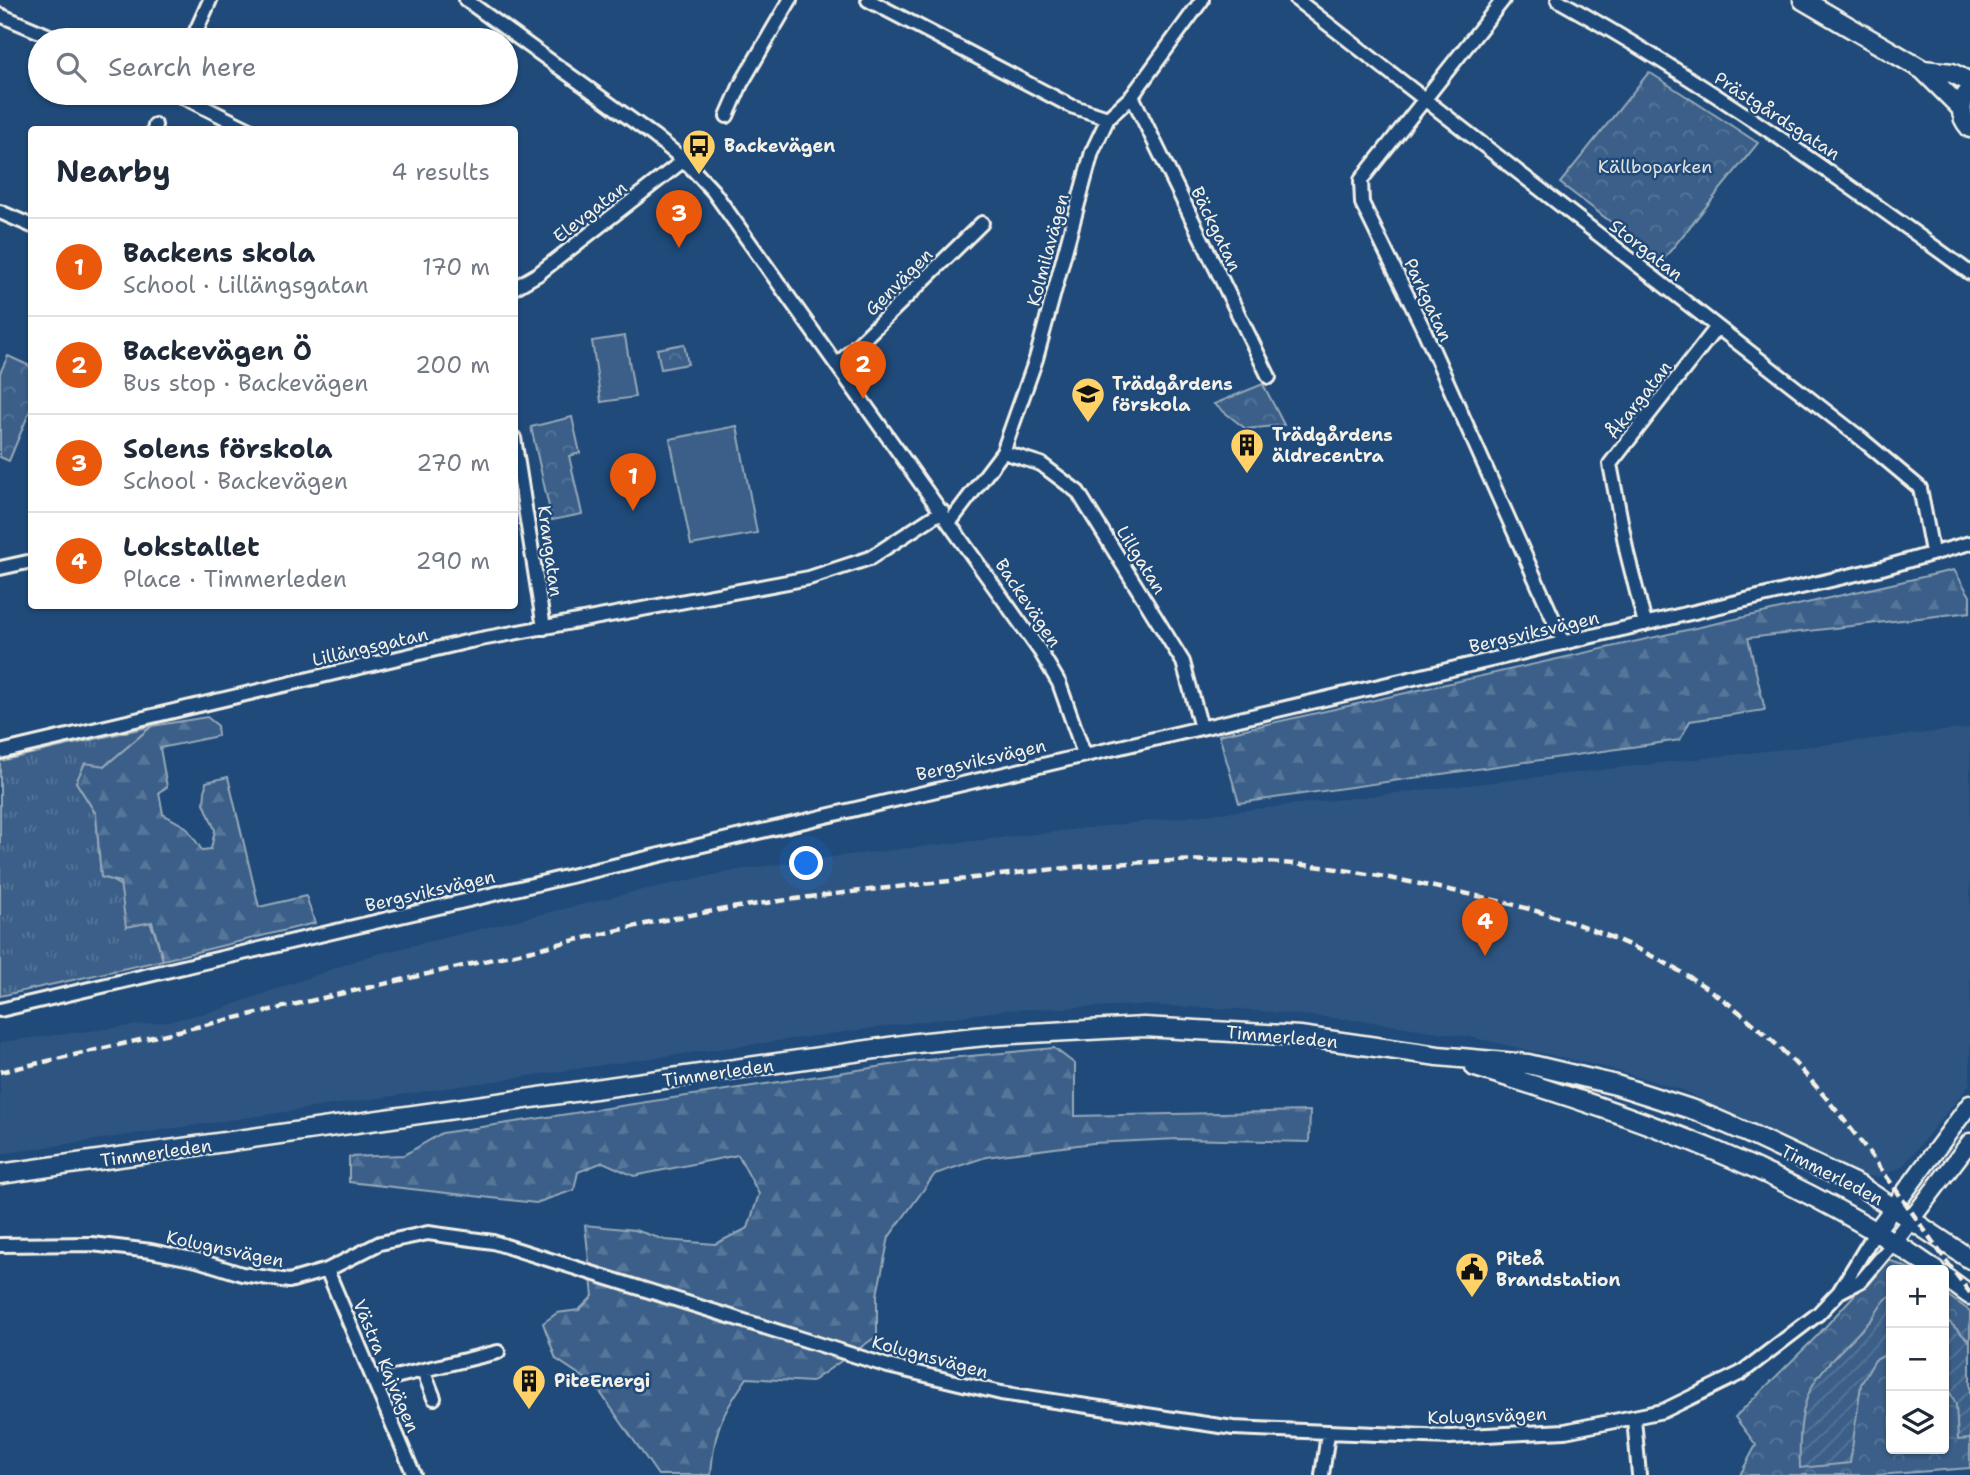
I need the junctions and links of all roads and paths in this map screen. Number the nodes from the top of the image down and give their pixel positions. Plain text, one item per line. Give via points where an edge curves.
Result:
1 (210, 0) edge
2 (466, 0) edge
3 (790, 0) edge
4 (868, 0) edge
5 (1202, 0) edge
6 (1297, 0) edge
7 (1503, 0) edge
8 (1558, 0) edge
9 (1803, 0) edge
10 (0, 15) edge
11 (31, 28) edge
12 (197, 28) edge
13 (508, 28) edge
14 (518, 35) edge
15 (1923, 70) junction
16 (1970, 82) edge
17 (1970, 90) edge
18 (1132, 96) junction
19 (1423, 99) junction
20 (199, 105) edge
21 (1961, 108) junction
22 (726, 116) dead end
23 (1108, 118) junction
24 (242, 126) edge
25 (1970, 128) edge
26 (684, 160) junction
27 (0, 212) edge
28 (982, 223) dead end
29 (28, 224) edge
30 (1970, 273) edge
31 (518, 286) edge
32 (1717, 327) junction
33 (838, 364) junction
34 (1269, 377) dead end
35 (1003, 452) junction
36 (518, 464) edge
37 (942, 511) junction
38 (950, 522) junction
39 (1970, 543) edge
40 (1932, 552) junction
41 (28, 562) edge
42 (0, 568) edge
43 (1646, 624) junction
44 (544, 628) junction
45 (1564, 643) junction
46 (1201, 728) junction
47 (0, 752) edge
48 (1084, 754) junction
49 (0, 1010) edge
50 (1438, 1056) junction
51 (1970, 1104) edge
52 (1970, 1142) edge
53 (0, 1174) edge
54 (1892, 1206) junction
55 (1911, 1219) junction
56 (1876, 1231) junction
57 (1894, 1242) junction
58 (0, 1245) edge
59 (1970, 1259) edge
60 (1928, 1265) edge
61 (327, 1270) junction
62 (1949, 1280) edge
63 (1839, 1292) junction
64 (1970, 1295) edge
65 (498, 1352) dead end
66 (423, 1370) junction
67 (374, 1382) junction
68 (435, 1398) dead end
69 (1634, 1418) junction
70 (1328, 1434) junction
71 (414, 1475) edge
72 (1322, 1475) edge
73 (1639, 1475) edge

1 - 12 street
2 - 13 street, Backevägen
3 - 22 street
4 - 23 street via 1071,106
5 - 18 street, Kolmilavägen
6 - 19 street, Storgatan
7 - 19 street, Parkgatan
8 - 30 street, Prästgårdsgatan via 1672,68 1839,178
9 - 15 main road
10 - 11 street
14 - 26 street, Backevägen
15 - 16 main road via 1952,73
15 - 21 main road
17 - 21 main road
18 - 23 street, Kolmilavägen
18 - 34 street, Bäckgatan
19 - 32 street, Storgatan
19 - 45 street, Parkgatan via 1361,180 1362,202
20 - 24 street
21 - 25 main road via 1963,121
23 - 35 street, Kolmilavägen via 1092,152 1036,359
26 - 31 street, Elevgatan
26 - 33 street, Backevägen via 713,191
27 - 29 street
28 - 33 street, Genvägen
32 - 40 street, Storgatan via 1920,488
32 - 43 street, Åkargatan via 1610,464
33 - 37 street, Backevägen
35 - 38 street, Kolmilavägen
35 - 46 street, Lillgatan via 1041,464 1078,492 1183,662
36 - 44 street, Krangatan
37 - 38 street, Backevägen
37 - 44 street, Lillängsgatan via 870,558 809,578
38 - 48 street, Backevägen via 1059,683
39 - 40 street, Bergsviksvägen
40 - 43 street, Bergsviksvägen
41 - 42 street
43 - 45 street, Bergsviksvägen
44 - 47 street, Lillängsgatan via 470,641
45 - 46 street, Bergsviksvägen
46 - 48 street, Bergsviksvägen
48 - 49 street, Bergsviksvägen
50 - 53 main road, Timmerleden via 1300,1036 1144,1027 995,1035
50 - 54 main road, Timmerleden via 1528,1064 1696,1111 1821,1166
50 - 56 main road, Timmerleden via 1592,1102 1698,1141 1771,1173
51 - 54 street
52 - 55 street
54 - 55 main road, Timmerleden
54 - 56 street
55 - 57 street
55 - 59 main road, Timmerleden
56 - 57 main road, Timmerleden
56 - 63 street, Kolugnsvägen
57 - 60 main road, Timmerleden
57 - 63 street, Kolugnsvägen via 1863,1280
58 - 61 street, Kolugnsvägen via 127,1248 289,1281
61 - 67 street, Västra Kajvägen
61 - 70 street, Kolugnsvägen via 380,1243 428,1233 494,1242 888,1366 1001,1394 1180,1422
62 - 64 main road
63 - 69 street, Kolugnsvägen via 1818,1314 1741,1373 1663,1411
65 - 66 street
66 - 67 street
66 - 68 street
67 - 71 street, Västra Kajvägen
69 - 70 street, Kolugnsvägen via 1564,1431 1449,1437
69 - 73 street
70 - 72 street

